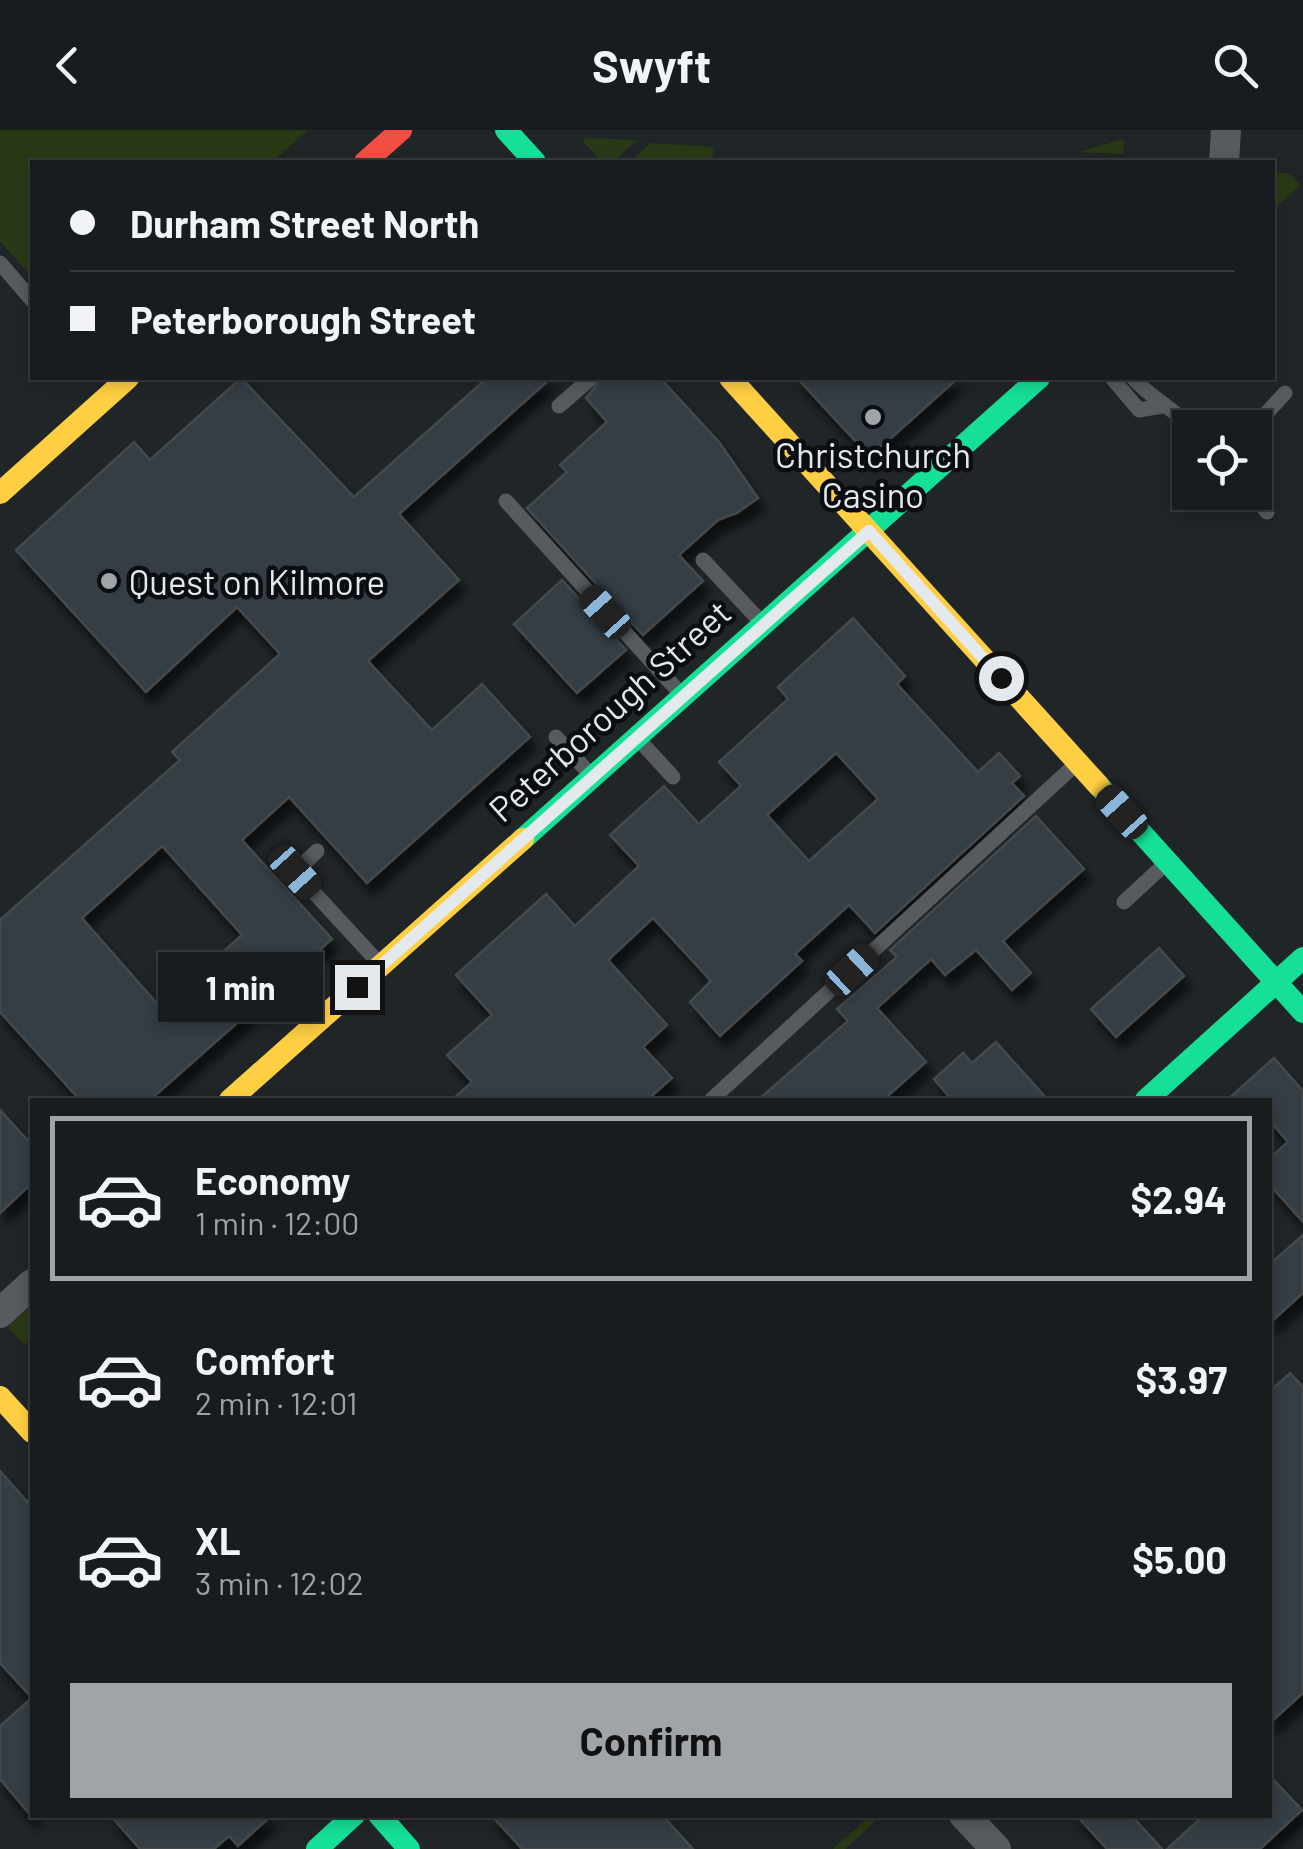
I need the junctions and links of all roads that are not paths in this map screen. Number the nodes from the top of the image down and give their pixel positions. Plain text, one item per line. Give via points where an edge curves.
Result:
1 (401, 130) edge
2 (506, 130) edge
3 (1226, 130) edge
4 (367, 160) edge
5 (533, 160) edge
6 (1224, 160) edge
7 (0, 263) edge
8 (30, 298) edge
9 (588, 380) edge
10 (732, 380) edge
11 (1037, 380) edge
12 (1114, 380) edge
13 (1136, 380) edge
14 (114, 382) edge
15 (1285, 394) dead end
16 (560, 406) dead end
17 (1162, 406) junction
18 (1175, 410) edge
19 (1270, 410) edge
20 (0, 493) edge
21 (506, 501) dead end
22 (869, 531) junction
23 (703, 560) dead end
24 (763, 624) junction
25 (682, 696) junction
26 (556, 737) dead end
27 (636, 737) junction
28 (1078, 763) junction
29 (592, 776) junction
30 (673, 777) dead end
31 (317, 850) dead end
32 (1167, 862) junction
33 (1124, 902) dead end
34 (1303, 958) edge
35 (381, 965) junction
36 (1276, 982) junction
37 (1303, 1012) edge
38 (232, 1098) edge
39 (713, 1098) edge
40 (1148, 1098) edge
41 (30, 1286) edge
42 (0, 1313) edge
43 (0, 1396) edge
44 (30, 1430) edge
45 (351, 1818) edge
46 (382, 1818) edge
47 (967, 1818) edge
48 (317, 1849) edge
49 (410, 1849) edge
50 (996, 1849) edge

1 - 4 street
2 - 5 street
3 - 6 street
7 - 8 lane
9 - 16 lane
10 - 22 street
11 - 22 street, Peterborough Street
12 - 17 lane via 1139,410
13 - 17 lane
14 - 20 street
15 - 19 lane
17 - 18 lane
21 - 25 lane
22 - 24 street, Peterborough Street
22 - 28 street
23 - 24 lane
24 - 25 street, Peterborough Street
25 - 27 street, Peterborough Street
26 - 29 lane
27 - 29 street, Peterborough Street
27 - 30 lane
28 - 32 street
28 - 39 lane
29 - 35 street, Peterborough Street
31 - 35 lane via 295,872
32 - 33 lane
32 - 36 street
34 - 36 street
35 - 38 street, Peterborough Street
36 - 37 street
36 - 40 street
41 - 42 street
43 - 44 street
45 - 48 street
46 - 49 street
47 - 50 street

